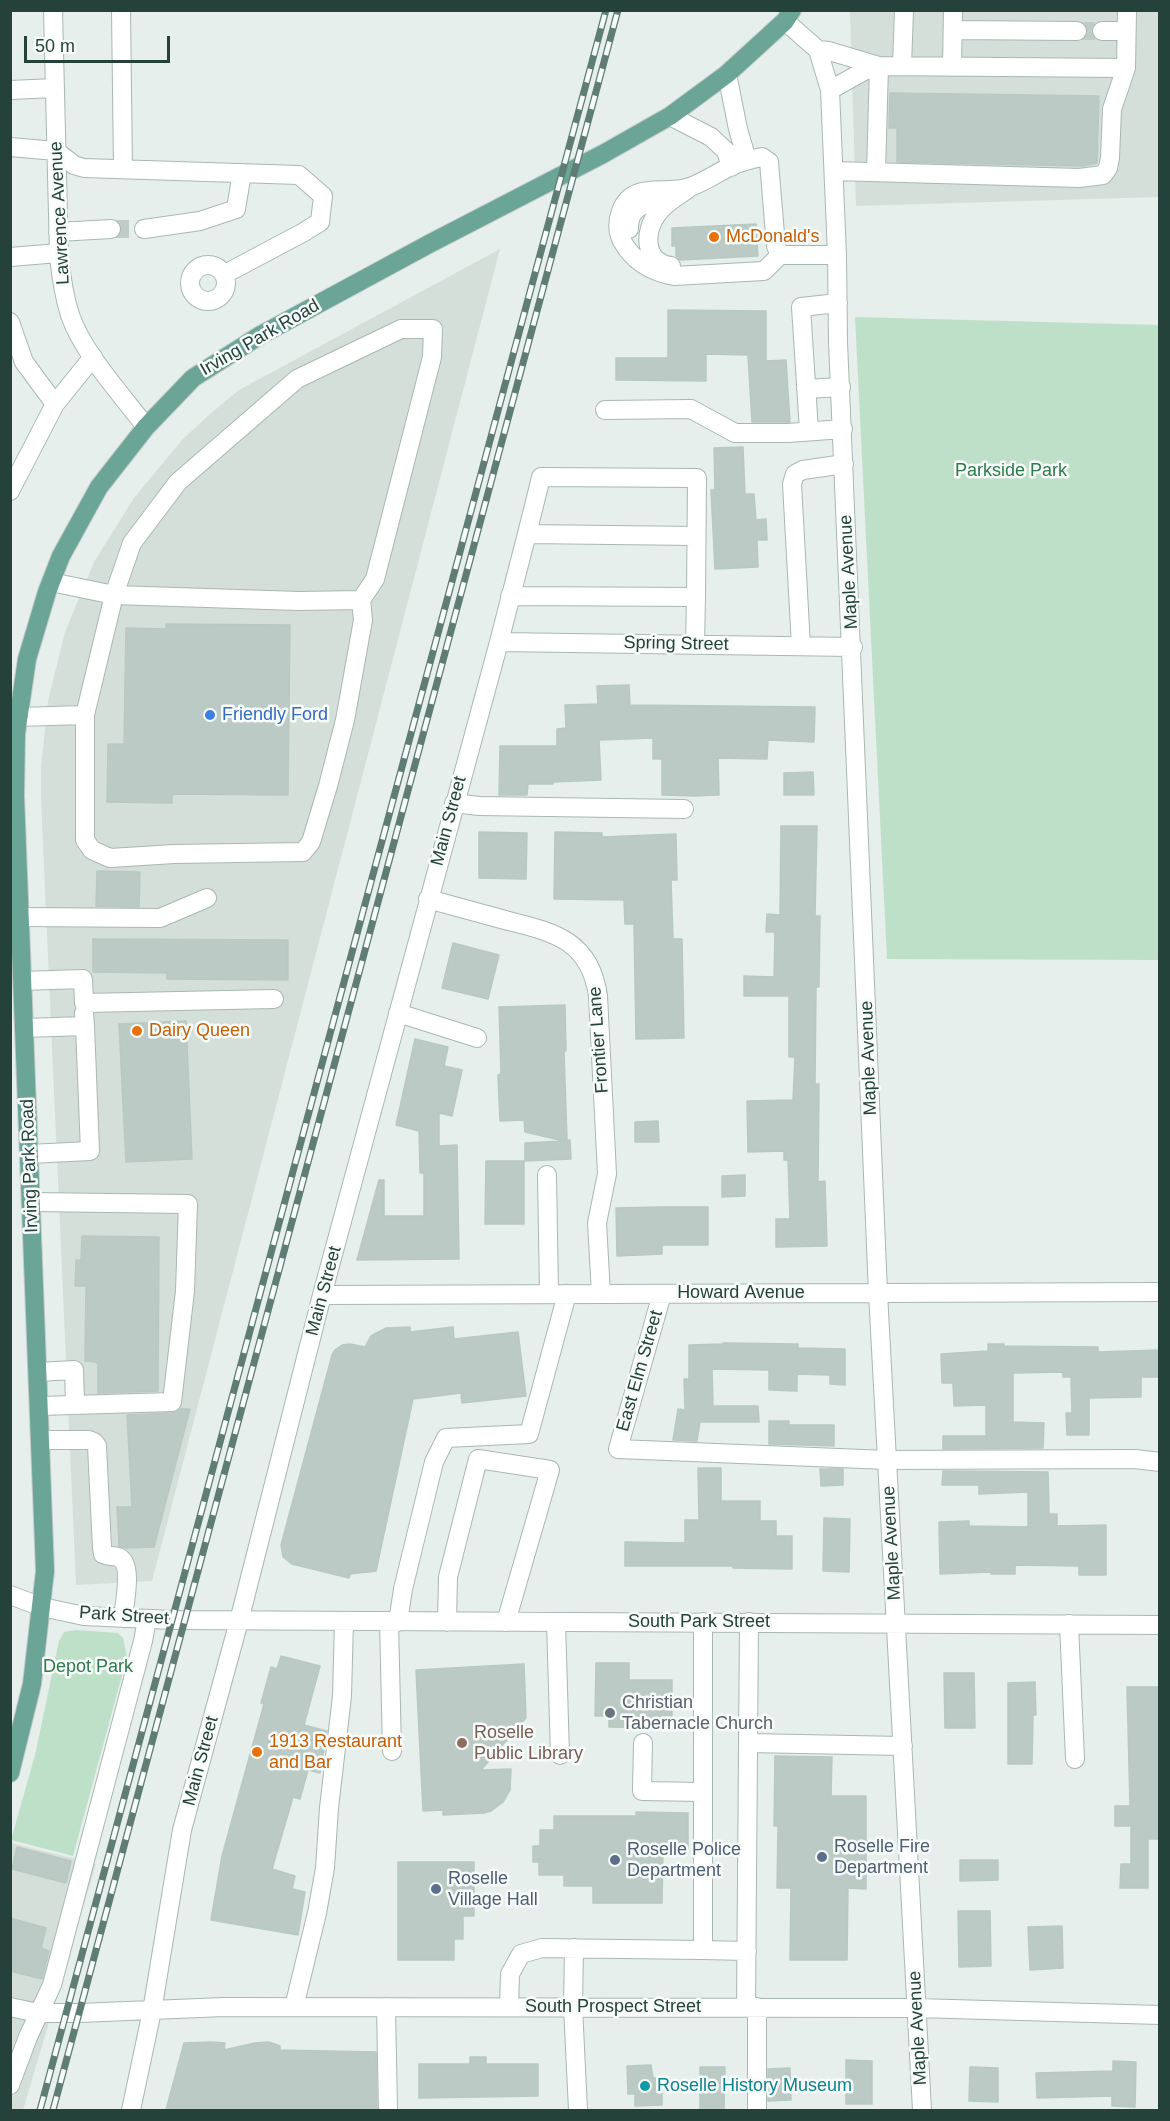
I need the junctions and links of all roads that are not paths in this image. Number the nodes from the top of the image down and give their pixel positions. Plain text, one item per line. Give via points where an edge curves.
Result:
1 (53, 10) edge
2 (121, 10) edge
3 (904, 10) edge
4 (953, 10) edge
5 (1127, 10) edge
6 (789, 16) edge
7 (953, 30) junction
8 (1077, 31) tunnel mouth
9 (1102, 31) tunnel mouth
10 (1126, 31) junction
11 (818, 50) junction
12 (879, 66) junction
13 (902, 66) junction
14 (952, 67) junction
15 (1126, 69) junction
16 (727, 74) junction
17 (55, 88) junction
18 (10, 90) edge
19 (830, 90) junction
20 (670, 116) junction
21 (10, 147) edge
22 (56, 151) junction
23 (739, 164) junction
24 (123, 169) junction
25 (834, 171) junction
26 (876, 172) junction
27 (242, 173) junction
28 (689, 188) junction
29 (111, 229) tunnel mouth
30 (144, 229) tunnel mouth
31 (58, 232) junction
32 (59, 253) junction
33 (837, 255) junction
34 (10, 257) edge
35 (778, 258) junction
36 (225, 274) dead end
37 (838, 303) junction
38 (10, 322) edge
39 (93, 357) junction
40 (841, 387) junction
41 (806, 390) junction
42 (55, 404) junction
43 (605, 410) dead end
44 (146, 427) junction
45 (843, 429) junction
46 (809, 431) junction
47 (844, 464) junction
48 (10, 491) edge
49 (527, 534) junction
50 (696, 536) junction
51 (51, 582) junction
52 (114, 595) junction
53 (510, 596) junction
54 (696, 597) junction
55 (361, 600) junction
56 (499, 642) junction
57 (695, 645) junction
58 (801, 646) junction
59 (853, 647) junction
60 (85, 715) junction
61 (18, 717) junction
62 (454, 803) junction
63 (684, 809) dead end
64 (207, 898) dead end
65 (428, 899) junction
66 (20, 917) junction
67 (22, 981) junction
68 (274, 999) dead end
69 (84, 1003) junction
70 (398, 1013) junction
71 (85, 1026) junction
72 (24, 1028) junction
73 (477, 1038) dead end
74 (29, 1154) junction
75 (547, 1175) dead end
76 (31, 1202) junction
77 (1160, 1292) edge
78 (878, 1293) junction
79 (558, 1294) junction
80 (601, 1294) junction
81 (663, 1294) junction
82 (322, 1295) junction
83 (38, 1371) junction
84 (75, 1405) junction
85 (40, 1406) junction
86 (40, 1440) junction
87 (887, 1460) junction
88 (1160, 1462) edge
89 (10, 1595) edge
90 (42, 1606) junction
91 (123, 1618) junction
92 (147, 1619) junction
93 (239, 1621) junction
94 (344, 1622) junction
95 (394, 1622) junction
96 (447, 1622) junction
97 (506, 1622) junction
98 (556, 1622) junction
99 (704, 1622) junction
100 (749, 1622) junction
101 (896, 1623) junction
102 (1070, 1624) junction
103 (1160, 1625) edge
104 (644, 1743) dead end
105 (748, 1743) junction
106 (903, 1746) junction
107 (392, 1752) dead end
108 (561, 1755) dead end
109 (1075, 1759) dead end
110 (10, 1773) edge
111 (702, 1792) junction
112 (574, 1947) junction
113 (702, 1950) junction
114 (747, 1951) junction
115 (10, 2007) edge
116 (294, 2007) junction
117 (386, 2007) junction
118 (508, 2007) junction
119 (573, 2007) junction
120 (752, 2007) junction
121 (917, 2008) junction
122 (152, 2011) junction
123 (38, 2013) junction
124 (1160, 2015) edge
125 (10, 2085) edge
126 (130, 2110) edge
127 (388, 2110) edge
128 (578, 2110) edge
129 (757, 2110) edge
130 (922, 2110) edge

1 - 17 street, Lawrence Avenue
2 - 24 street
3 - 13 street
4 - 7 street
5 - 10 street
6 - 11 street
6 - 16 main road, Irving Park Road
7 - 8 street
7 - 14 street
9 - 10 street
10 - 15 street
11 - 12 street
11 - 19 street, Maple Avenue
12 - 13 street
12 - 19 street
12 - 26 street
13 - 14 street
14 - 15 street
15 - 26 street via 1112,109 1110,158 1103,175 1078,178
16 - 20 main road, Irving Park Road
16 - 23 street via 738,129
17 - 18 street
17 - 22 street, Lawrence Avenue
19 - 25 street, Maple Avenue
20 - 23 street via 711,137
20 - 44 main road, Irving Park Road via 259,336 193,378
21 - 22 street
22 - 24 street via 84,168
22 - 31 street, Lawrence Avenue
23 - 28 street
23 - 35 street via 762,157 769,162
24 - 27 street
25 - 26 street
25 - 33 street, Maple Avenue
27 - 30 street via 236,209 200,221
27 - 36 street via 299,175 323,196 320,222
28 - 35 street via 667,204 647,203 630,217 629,230 634,240 661,263 668,266
28 - 35 street via 641,190 630,197 618,220 618,233 628,253 660,273 674,276 764,271
29 - 31 street
31 - 32 street, Lawrence Avenue
32 - 34 street
32 - 39 street, Lawrence Avenue via 71,318
33 - 35 street
33 - 37 street, Maple Avenue
37 - 40 street, Maple Avenue
37 - 41 street via 801,307
38 - 42 street via 24,362
39 - 42 street
39 - 44 street, Lawrence Avenue
40 - 41 street
40 - 45 street, Maple Avenue
41 - 46 street
42 - 48 street
43 - 46 street via 691,409 735,433
44 - 51 main road, Irving Park Road via 99,487 68,541
45 - 46 street
45 - 47 street, Maple Avenue
47 - 58 street via 802,470 795,474 792,484
47 - 59 street, Maple Avenue
49 - 50 street
49 - 50 street, Main Street via 542,477 697,478
49 - 53 street, Main Street
50 - 54 street
51 - 52 street
51 - 61 main road, Irving Park Road via 27,659
52 - 55 street
52 - 55 street via 132,543 178,482 297,379 401,329 433,329 432,357 378,568
52 - 60 street
53 - 54 street
53 - 56 street, Main Street
54 - 57 street
55 - 60 street via 363,620 345,720 311,842 303,852 110,858 92,850 85,840
56 - 57 street, Spring Street
56 - 62 street, Main Street
57 - 58 street, Spring Street
58 - 59 street, Spring Street
59 - 78 street, Maple Avenue
60 - 61 street
61 - 66 main road, Irving Park Road via 15,796
62 - 63 street
62 - 65 street, Main Street
64 - 66 street via 160,918
65 - 70 street, Main Street
65 - 80 street, Frontier Lane via 559,936 578,950 592,971 598,996 607,1174 597,1223
66 - 67 main road, Irving Park Road
67 - 69 street via 83,979
67 - 72 main road, Irving Park Road
68 - 69 street
69 - 71 street
70 - 73 street
70 - 82 street, Main Street
71 - 72 street
71 - 74 street via 90,1151
72 - 74 main road, Irving Park Road
74 - 76 main road, Irving Park Road
75 - 79 street
76 - 83 main road, Irving Park Road
76 - 84 street via 188,1204 185,1291 172,1402
77 - 78 street, Howard Avenue
78 - 81 street, Howard Avenue
78 - 87 street, Maple Avenue
79 - 80 street, Howard Avenue
79 - 82 street, Howard Avenue
79 - 95 street via 529,1434 446,1438 434,1462
80 - 81 street, Howard Avenue
81 - 87 street, East Elm Street via 618,1449
82 - 93 street, Main Street
83 - 84 street via 74,1370
83 - 85 main road, Irving Park Road
84 - 85 street
85 - 86 main road, Irving Park Road
86 - 90 main road, Irving Park Road via 45,1571
86 - 91 street via 89,1440 97,1446 102,1548 108,1557 118,1557 125,1563 128,1573
87 - 88 street
87 - 101 street, Maple Avenue
89 - 90 street, Park Street
90 - 91 street, Park Street via 84,1616
90 - 110 main road, Irving Park Road via 33,1684
91 - 92 street, Park Street
92 - 93 street, Park Street
92 - 123 street via 52,1985
93 - 94 street, South Park Street
93 - 122 street, Main Street via 182,1830
94 - 95 street, South Park Street
94 - 116 street via 342,1696 325,1868
95 - 96 street, South Park Street
95 - 107 street
96 - 97 street, South Park Street
96 - 97 street via 448,1577 478,1459 550,1470
97 - 98 street, South Park Street
98 - 99 street, South Park Street
98 - 108 street
99 - 100 street, South Park Street
99 - 111 street
100 - 101 street, South Park Street
100 - 105 street
101 - 102 street, South Park Street
101 - 106 street, Maple Avenue
102 - 103 street, South Park Street
102 - 109 street
104 - 111 street via 642,1791
105 - 106 street
105 - 114 street
106 - 121 street, Maple Avenue
111 - 113 street
112 - 113 street
112 - 118 street via 542,1947 521,1954 510,1974
112 - 119 street
113 - 114 street
114 - 120 street
115 - 123 street, South Prospect Street
116 - 117 street, South Prospect Street
116 - 122 street, South Prospect Street
117 - 118 street, South Prospect Street
117 - 127 street
118 - 119 street, South Prospect Street
119 - 120 street, South Prospect Street
119 - 128 street
120 - 121 street, South Prospect Street
120 - 129 street
121 - 124 street, South Prospect Street
121 - 130 street, Maple Avenue
122 - 123 street, South Prospect Street
122 - 126 street, Main Street
123 - 125 street

